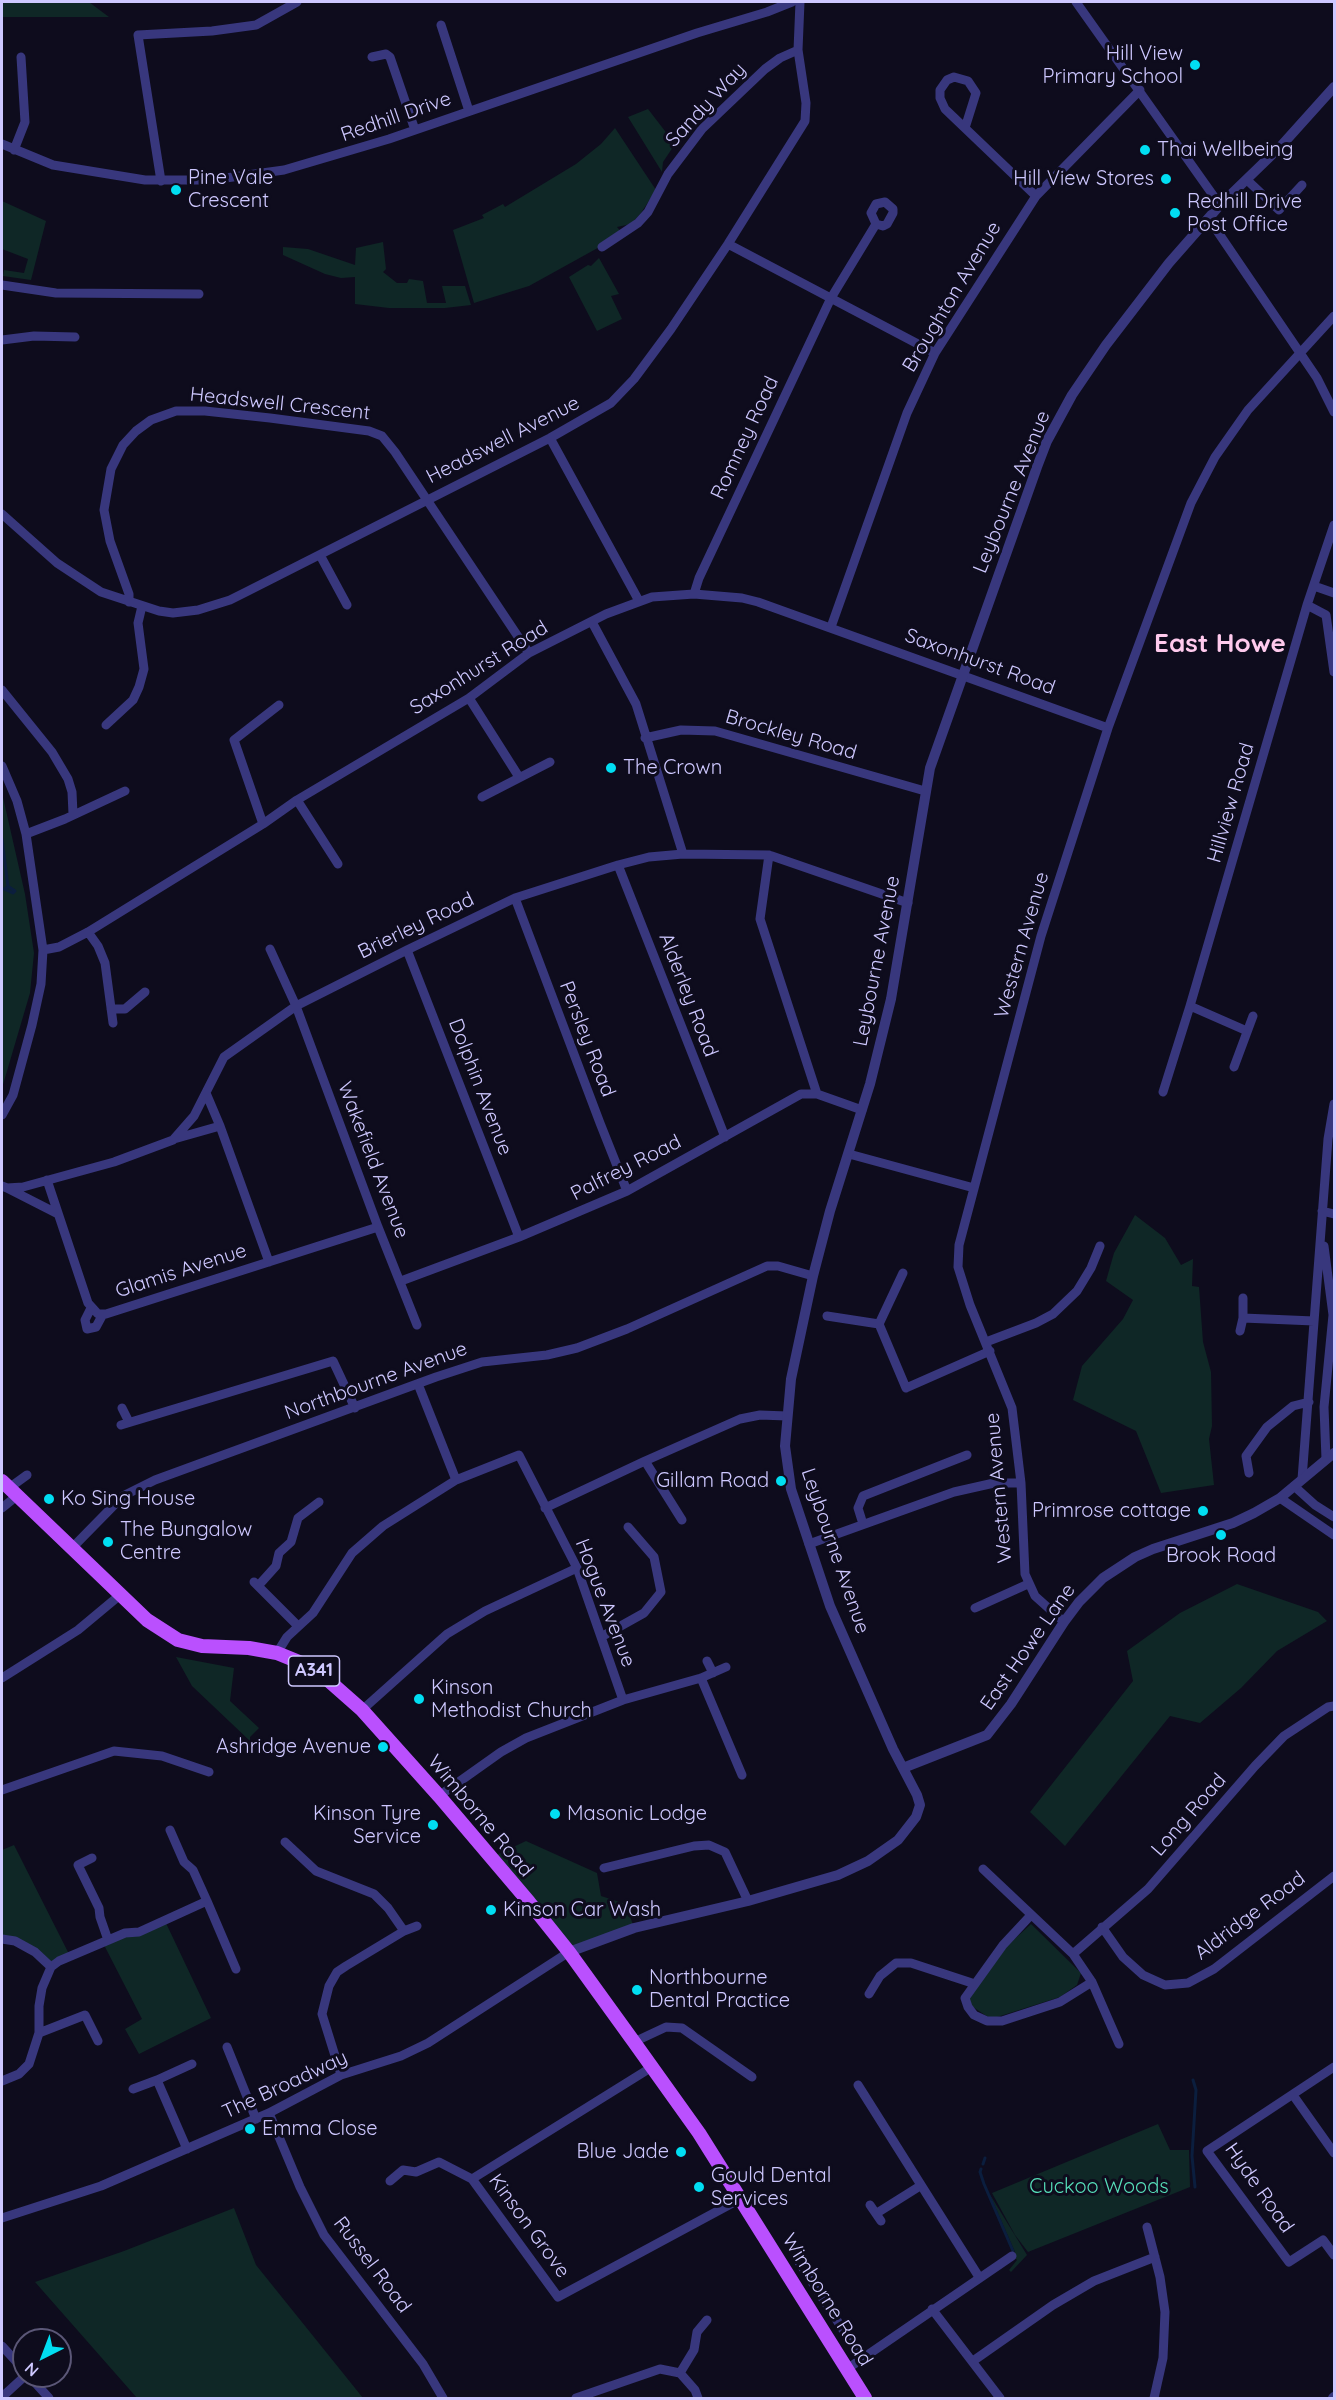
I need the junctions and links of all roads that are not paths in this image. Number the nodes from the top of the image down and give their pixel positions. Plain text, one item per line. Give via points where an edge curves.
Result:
1 (297, 2) edge
2 (792, 2) edge
3 (800, 2) edge
4 (1076, 2) edge
5 (441, 26) dead end
6 (798, 50) junction
7 (21, 57) dead end
8 (372, 57) dead end
9 (1335, 87) edge
10 (1140, 90) junction
11 (469, 111) junction
12 (966, 128) junction
13 (415, 130) junction
14 (2, 144) edge
15 (14, 150) junction
16 (1247, 180) junction
17 (160, 181) junction
18 (1302, 185) dead end
19 (1036, 196) junction
20 (1220, 205) junction
21 (1209, 219) junction
22 (876, 224) dead end
23 (728, 244) junction
24 (602, 247) dead end
25 (2, 285) edge
26 (199, 294) dead end
27 (831, 298) junction
28 (1335, 316) edge
29 (75, 337) dead end
30 (2, 339) edge
31 (935, 353) junction
32 (1299, 354) junction
33 (1335, 412) edge
34 (550, 438) junction
35 (426, 500) junction
36 (2, 514) edge
37 (1335, 525) edge
38 (320, 555) junction
39 (1314, 586) junction
40 (1335, 593) edge
41 (694, 594) junction
42 (639, 601) junction
43 (129, 602) junction
44 (347, 605) dead end
45 (1306, 605) junction
46 (142, 606) junction
47 (592, 622) junction
48 (831, 627) junction
49 (529, 652) junction
50 (1335, 672) edge
51 (962, 675) junction
52 (2, 690) edge
53 (468, 698) junction
54 (279, 705) dead end
55 (106, 725) dead end
56 (1108, 728) junction
57 (645, 738) junction
58 (550, 762) dead end
59 (2, 765) edge
60 (519, 777) junction
61 (125, 791) dead end
62 (925, 792) junction
63 (482, 797) dead end
64 (297, 800) junction
65 (73, 814) junction
66 (264, 824) junction
67 (26, 834) junction
68 (683, 854) junction
69 (769, 855) junction
70 (338, 864) dead end
71 (618, 865) junction
72 (515, 898) junction
73 (908, 903) junction
74 (88, 932) junction
75 (270, 949) dead end
76 (43, 950) junction
77 (407, 950) junction
78 (146, 992) dead end
79 (297, 1006) junction
80 (1191, 1006) junction
81 (111, 1009) junction
82 (1253, 1016) dead end
83 (113, 1023) dead end
84 (1247, 1031) junction
85 (1234, 1067) dead end
86 (1163, 1092) dead end
87 (206, 1093) junction
88 (817, 1094) junction
89 (1335, 1104) edge
90 (862, 1110) junction
91 (2, 1115) edge
92 (220, 1126) junction
93 (725, 1137) junction
94 (173, 1140) junction
95 (849, 1154) junction
96 (47, 1180) junction
97 (4, 1187) edge
98 (974, 1188) junction
99 (627, 1191) junction
100 (1322, 1211) junction
101 (1335, 1214) edge
102 (58, 1215) junction
103 (1321, 1225) junction
104 (378, 1227) junction
105 (519, 1238) junction
106 (1100, 1246) dead end
107 (269, 1262) junction
108 (903, 1273) dead end
109 (813, 1276) junction
110 (401, 1281) junction
111 (1243, 1298) dead end
112 (91, 1308) junction
113 (103, 1314) junction
114 (827, 1316) dead end
115 (1243, 1318) junction
116 (1314, 1321) junction
117 (879, 1324) junction
118 (417, 1325) dead end
119 (1240, 1331) dead end
120 (986, 1342) junction
121 (990, 1352) junction
122 (417, 1384) junction
123 (1309, 1402) junction
124 (122, 1408) dead end
125 (355, 1408) junction
126 (787, 1416) junction
127 (967, 1455) dead end
128 (1330, 1456) edge
129 (645, 1461) junction
130 (1249, 1473) dead end
131 (27, 1475) dead end
132 (1302, 1479) junction
133 (456, 1480) junction
134 (1021, 1483) junction
135 (1294, 1486) junction
136 (9, 1488) edge
137 (1280, 1498) junction
138 (319, 1502) dead end
139 (2, 1508) edge
140 (545, 1508) junction
141 (1335, 1517) edge
142 (682, 1520) dead end
143 (863, 1524) junction
144 (628, 1527) dead end
145 (1335, 1535) edge
146 (809, 1544) junction
147 (72, 1548) junction
148 (577, 1568) junction
149 (1028, 1584) junction
150 (120, 1595) junction
151 (975, 1608) dead end
152 (1064, 1622) junction
153 (298, 1626) junction
154 (601, 1637) junction
155 (277, 1653) junction
156 (707, 1661) dead end
157 (726, 1667) dead end
158 (713, 1673) junction
159 (2, 1678) edge
160 (701, 1678) junction
161 (623, 1700) junction
162 (1335, 1706) edge
163 (362, 1710) junction
164 (748, 1758) dead end
165 (737, 1763) junction
166 (903, 1768) junction
167 (209, 1772) dead end
168 (742, 1775) dead end
169 (2, 1790) edge
170 (439, 1796) junction
171 (170, 1830) dead end
172 (285, 1842) dead end
173 (92, 1858) dead end
174 (78, 1865) junction
175 (604, 1868) dead end
176 (68, 1869) dead end
177 (983, 1869) dead end
178 (1335, 1876) edge
179 (207, 1901) junction
180 (748, 1901) junction
181 (1031, 1915) junction
182 (417, 1926) dead end
183 (1102, 1927) junction
184 (404, 1932) junction
185 (2, 1939) edge
186 (108, 1940) junction
187 (569, 1952) junction
188 (1073, 1954) junction
189 (51, 1967) junction
190 (236, 1969) dead end
191 (1092, 1982) junction
192 (975, 1984) junction
193 (868, 1994) dead end
194 (39, 2033) junction
195 (98, 2041) dead end
196 (634, 2042) junction
197 (1119, 2044) dead end
198 (227, 2047) dead end
199 (192, 2064) dead end
200 (652, 2067) junction
201 (1335, 2067) edge
202 (341, 2075) junction
203 (752, 2077) dead end
204 (157, 2080) junction
205 (2, 2081) edge
206 (858, 2085) dead end
207 (133, 2090) dead end
208 (1293, 2095) junction
209 (269, 2114) junction
210 (256, 2119) junction
211 (187, 2149) junction
212 (1335, 2153) edge
213 (472, 2179) junction
214 (390, 2181) dead end
215 (920, 2186) junction
216 (740, 2199) junction
217 (870, 2205) dead end
218 (2, 2218) edge
219 (1147, 2227) dead end
220 (1335, 2255) edge
221 (1012, 2256) dead end
222 (1155, 2257) junction
223 (799, 2262) dead end
224 (979, 2277) junction
225 (932, 2309) junction
226 (706, 2320) dead end
227 (862, 2359) junction
228 (973, 2361) junction
229 (847, 2369) junction
230 (680, 2373) junction
231 (443, 2398) edge
232 (576, 2398) edge
233 (698, 2398) edge
234 (865, 2398) edge
235 (1000, 2398) edge
236 (1154, 2398) edge

1 - 17 street via 256,26 138,36
2 - 11 street, Redhill Drive
3 - 6 street, Headswell Avenue
4 - 10 street
5 - 11 street
6 - 23 street, Headswell Avenue via 805,121
6 - 24 street, Sandy Way via 765,69 702,129 668,174 648,212
7 - 15 street via 25,122
8 - 13 street via 390,57
9 - 16 street, Leybourne Avenue
10 - 19 street, Broughton Avenue
10 - 20 street
11 - 13 street, Redhill Drive
12 - 12 street via 945,109 940,98 942,86 954,77 968,81 976,93
12 - 19 street
13 - 17 street, Redhill Drive via 284,170 227,179
14 - 15 street, Redhill Drive
15 - 17 street, Redhill Drive via 53,165
16 - 18 street via 1279,210
16 - 20 street, Leybourne Avenue
19 - 31 street, Broughton Avenue
20 - 21 street, Leybourne Avenue
21 - 32 street
21 - 51 street, Leybourne Avenue via 1117,329 1058,419 1029,487
22 - 27 street, Romney Road
23 - 27 street
23 - 34 street, Headswell Avenue via 671,329 620,395 600,411
25 - 26 street via 56,293
27 - 31 street
27 - 41 street, Romney Road
28 - 32 street, Western Avenue
29 - 30 street
31 - 48 street, Broughton Avenue via 907,413
32 - 33 street
32 - 56 street, Western Avenue via 1248,410 1204,475 1182,524
34 - 35 street, Headswell Avenue
34 - 42 street
35 - 38 street, Headswell Avenue
35 - 43 street, Headswell Crescent via 390,445 376,432 205,411 167,413 129,437 108,479 105,521
35 - 49 street, Headswell Crescent
36 - 43 street, Headswell Avenue via 57,563 101,592
37 - 39 street, Hillview Road
38 - 44 street
38 - 46 street, Headswell Avenue via 230,600 198,610 173,613
39 - 40 street
39 - 45 street, Hillview Road
41 - 42 street, Saxonhurst Road
41 - 48 street, Saxonhurst Road via 750,600
42 - 47 street, Saxonhurst Road
43 - 46 street, Headswell Avenue
45 - 50 street via 1326,615
45 - 80 street, Hillview Road
46 - 55 street via 138,623 144,669 140,687 133,700
47 - 49 street, Saxonhurst Road
47 - 57 street via 636,704
48 - 51 street, Saxonhurst Road
49 - 53 street, Saxonhurst Road
51 - 56 street, Saxonhurst Road
51 - 62 street, Leybourne Avenue via 935,750
52 - 65 street via 52,752 68,779
53 - 60 street
53 - 64 street, Saxonhurst Road
54 - 66 street via 234,740
56 - 98 street, Western Avenue via 1041,936
57 - 62 street, Brockley Road via 681,730 715,731
57 - 68 street
58 - 60 street
59 - 67 street
60 - 63 street
61 - 65 street
62 - 73 street, Leybourne Avenue
64 - 66 street, Saxonhurst Road
64 - 70 street
65 - 67 street
66 - 74 street, Saxonhurst Road
67 - 76 street
68 - 69 street, Brierley Road
68 - 71 street, Brierley Road via 649,856
69 - 73 street, Brierley Road
69 - 88 street via 760,919
71 - 72 street, Brierley Road
71 - 93 street, Alderley Road
72 - 77 street, Brierley Road
72 - 99 street, Persley Road
73 - 90 street, Leybourne Avenue via 891,999
74 - 76 street, Saxonhurst Road via 59,947
74 - 81 street via 105,963
75 - 79 street, Wakefield Avenue
76 - 91 street via 32,1025 13,1095
77 - 79 street, Brierley Road
77 - 105 street, Dolphin Avenue
78 - 81 street via 125,1009
79 - 87 street, Brierley Road via 224,1057
79 - 104 street, Wakefield Avenue
80 - 84 street
80 - 86 street, Hillview Road
81 - 83 street
82 - 84 street
84 - 85 street
87 - 92 street
87 - 94 street, Brierley Road via 194,1116
88 - 90 street
88 - 93 street, Palfrey Road via 801,1094
89 - 100 street
90 - 95 street, Leybourne Avenue
92 - 94 street
92 - 107 street
93 - 99 street, Palfrey Road
94 - 96 street, Brierley Road
95 - 98 street
95 - 109 street, Leybourne Avenue
96 - 97 street, Brierley Road via 23,1187
96 - 102 street, Glamis Avenue
97 - 102 street
98 - 120 street, Western Avenue via 959,1245 958,1268
99 - 105 street, Palfrey Road
100 - 101 street
100 - 103 street
102 - 112 street, Glamis Avenue
103 - 116 street
103 - 128 street via 1333,1315 1323,1407
104 - 107 street, Glamis Avenue
104 - 110 street, Wakefield Avenue
105 - 110 street, Palfrey Road
106 - 120 street via 1077,1291 1053,1314
107 - 113 street, Glamis Avenue
108 - 117 street
109 - 122 street, Northbourne Avenue via 767,1266 578,1348 547,1356 482,1362
109 - 126 street, Leybourne Avenue
110 - 118 street, Wakefield Avenue
111 - 115 street
112 - 113 street, Glamis Avenue
112 - 113 street via 85,1320 87,1329 96,1327
114 - 117 street
115 - 116 street
115 - 119 street
116 - 123 street
117 - 121 street via 906,1388
120 - 121 street, Western Avenue
121 - 134 street, Western Avenue via 1012,1408
122 - 125 street, Northbourne Avenue
122 - 133 street
123 - 130 street via 1293,1406 1268,1427 1246,1456
123 - 132 street
124 - 125 street via 125,1424 333,1361
125 - 147 street, Northbourne Avenue via 156,1480 123,1496
126 - 129 street via 749,1416
126 - 146 street, Leybourne Avenue via 788,1474
127 - 143 street via 863,1496 858,1508
128 - 132 street, East Howe Lane
129 - 140 street
129 - 142 street
131 - 136 street
132 - 135 street, East Howe Lane
133 - 140 street, Hogue Avenue via 519,1455
133 - 153 street via 383,1526 352,1553 313,1613
134 - 143 street via 974,1485
134 - 149 street, Western Avenue
135 - 137 street, East Howe Lane
135 - 141 street
136 - 139 street
136 - 147 main road, Wimborne Road / A341
137 - 145 street
137 - 152 street, East Howe Lane via 1233,1523 1135,1557 1103,1578
138 - 153 street via 298,1518 291,1542 279,1553 276,1566 256,1584
140 - 148 street, Hogue Avenue
143 - 146 street
144 - 154 street via 654,1557 661,1592 644,1613
146 - 166 street, Leybourne Avenue via 830,1606
147 - 150 main road, Wimborne Road / A341
148 - 154 street, Hogue Avenue
148 - 163 street via 485,1611 447,1634
149 - 151 street
149 - 152 street, Western Avenue via 1035,1596
150 - 155 main road, Wimborne Road / A341 via 147,1620 178,1640
150 - 159 street via 78,1630
152 - 166 street, East Howe Lane via 987,1735
153 - 155 street
154 - 161 street, Hogue Avenue
155 - 163 main road, Wimborne Road / A341 via 328,1680
156 - 158 street
157 - 158 street
158 - 160 street
160 - 161 street
160 - 165 street
161 - 170 street via 519,1742
162 - 183 street, Long Road via 1284,1736 1148,1889
163 - 170 main road, Wimborne Road / A341
164 - 165 street
165 - 168 street
166 - 180 street via 920,1805 913,1824 898,1840 868,1861 838,1875
167 - 169 street via 162,1756 114,1751
170 - 187 main road, Wimborne Road / A341
171 - 179 street
172 - 184 street via 316,1871 374,1894
173 - 174 street
174 - 176 street
174 - 186 street via 99,1908
175 - 180 street via 709,1845 725,1852
177 - 181 street
178 - 183 street, Aldridge Road via 1214,1969 1188,1983 1165,1985 1143,1975 1123,1957
179 - 186 street via 139,1932
179 - 190 street
180 - 187 street via 634,1928
181 - 188 street
181 - 192 street
182 - 184 street
183 - 188 street, Long Road
184 - 202 street via 337,1972 328,1986 322,2014
185 - 189 street via 35,1952
186 - 189 street
187 - 196 main road, Wimborne Road / A341
187 - 202 street, The Broadway via 428,2043
188 - 191 street
189 - 194 street via 42,1988
191 - 192 street via 1060,2002 1002,2021 987,2021 968,2007 965,1998
191 - 197 street
192 - 193 street via 911,1963 896,1963 880,1976
194 - 195 street via 85,2015
194 - 205 street via 29,2064 19,2074
196 - 200 main road, Wimborne Road / A341
196 - 203 street via 666,2027 682,2028
198 - 210 street
199 - 204 street
200 - 213 street, Kinson Grove
200 - 216 main road, Wimborne Road / A341
201 - 208 street, Hyde Road
202 - 209 street, The Broadway
204 - 207 street
204 - 211 street
206 - 215 street
208 - 212 street
208 - 220 street, Hyde Road via 1207,2151 1289,2262 1323,2240
209 - 210 street, The Broadway
209 - 231 street, Russel Road via 324,2235 423,2364
210 - 211 street, The Broadway
211 - 218 street, The Broadway via 101,2186
213 - 214 street via 439,2162 416,2172 403,2170
213 - 216 street, Kinson Grove via 558,2297
215 - 217 street via 879,2217
215 - 224 street
216 - 229 main road, Wimborne Road / A341
219 - 222 street
221 - 224 street
222 - 228 street via 1094,2281
222 - 236 street via 1165,2312 1163,2358
223 - 227 street, Wimborne Road
224 - 225 street
225 - 227 street
225 - 228 street
226 - 230 street
227 - 229 street
228 - 235 street
229 - 234 main road, Wimborne Road / A341
230 - 232 street via 660,2369
230 - 233 street

